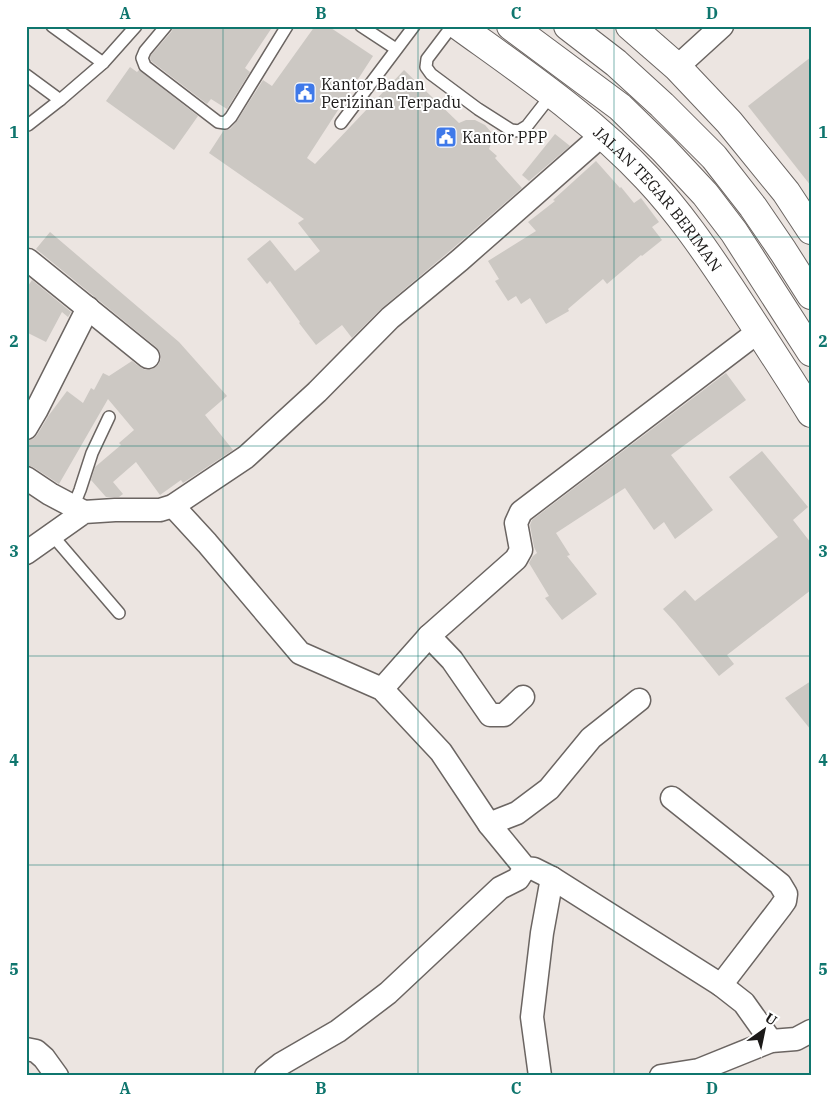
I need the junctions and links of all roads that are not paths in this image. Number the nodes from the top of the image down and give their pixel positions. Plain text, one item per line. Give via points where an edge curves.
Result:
1 (52, 26) edge
2 (136, 26) edge
3 (166, 26) edge
4 (287, 26) edge
5 (361, 26) edge
6 (414, 26) edge
7 (452, 26) edge
8 (459, 26) edge
9 (511, 26) edge
10 (568, 26) edge
11 (630, 26) edge
12 (722, 26) edge
13 (396, 49) junction
14 (103, 64) junction
15 (677, 67) junction
16 (26, 75) edge
17 (552, 94) junction
18 (60, 100) junction
19 (340, 123) dead end
20 (26, 125) edge
21 (602, 135) junction
22 (811, 230) edge
23 (28, 260) dead end
24 (811, 295) edge
25 (88, 308) junction
26 (759, 331) junction
27 (811, 352) edge
28 (148, 357) dead end
29 (811, 413) edge
30 (109, 417) dead end
31 (26, 428) edge
32 (26, 478) edge
33 (173, 506) junction
34 (79, 508) junction
35 (52, 535) junction
36 (26, 553) edge
37 (119, 613) dead end
38 (429, 636) junction
39 (382, 689) junction
40 (522, 697) dead end
41 (639, 700) dead end
42 (672, 798) dead end
43 (489, 824) junction
44 (526, 868) junction
45 (552, 878) junction
46 (721, 985) junction
47 (811, 1031) edge
48 (771, 1041) junction
49 (26, 1049) edge
50 (57, 1076) edge
51 (266, 1076) edge
52 (540, 1076) edge
53 (662, 1076) edge

1 - 14 lane
2 - 14 lane
3 - 4 lane via 145,51 142,58 145,66 218,122 225,123
5 - 13 lane
6 - 13 lane
7 - 17 lane via 427,59 426,67 478,110 510,130 520,131
8 - 17 main road, JALAN TEGAR BERIMAN
9 - 27 main road, JALAN TEGAR BERIMAN via 620,107 664,148 734,232
10 - 24 main road via 616,63 714,157 758,215
11 - 15 main road
12 - 15 street
13 - 19 lane
14 - 18 lane
15 - 22 main road via 729,122 786,192
16 - 18 lane
17 - 21 main road, JALAN TEGAR BERIMAN
18 - 20 lane
21 - 26 main road, JALAN TEGAR BERIMAN via 679,214
21 - 33 street via 390,318 246,457
23 - 25 street
25 - 28 street
25 - 31 street
26 - 29 main road, JALAN TEGAR BERIMAN
26 - 38 street via 522,512 516,523 521,550 516,559
30 - 34 lane via 80,490
32 - 34 street
33 - 34 street via 160,510
33 - 39 street via 300,653
34 - 35 street
35 - 36 street
35 - 37 lane
38 - 39 street
38 - 40 street via 452,660 490,715 504,714
39 - 43 street via 441,752
41 - 43 street via 591,738 550,789 517,813
42 - 46 street via 780,884 786,894 780,908
43 - 44 street
44 - 45 street
44 - 51 street via 518,879 500,888 388,993 338,1031
45 - 46 street
45 - 52 street via 532,1017
46 - 48 street via 744,1003
47 - 48 street via 796,1038
48 - 53 street via 699,1070
49 - 50 street via 36,1051

